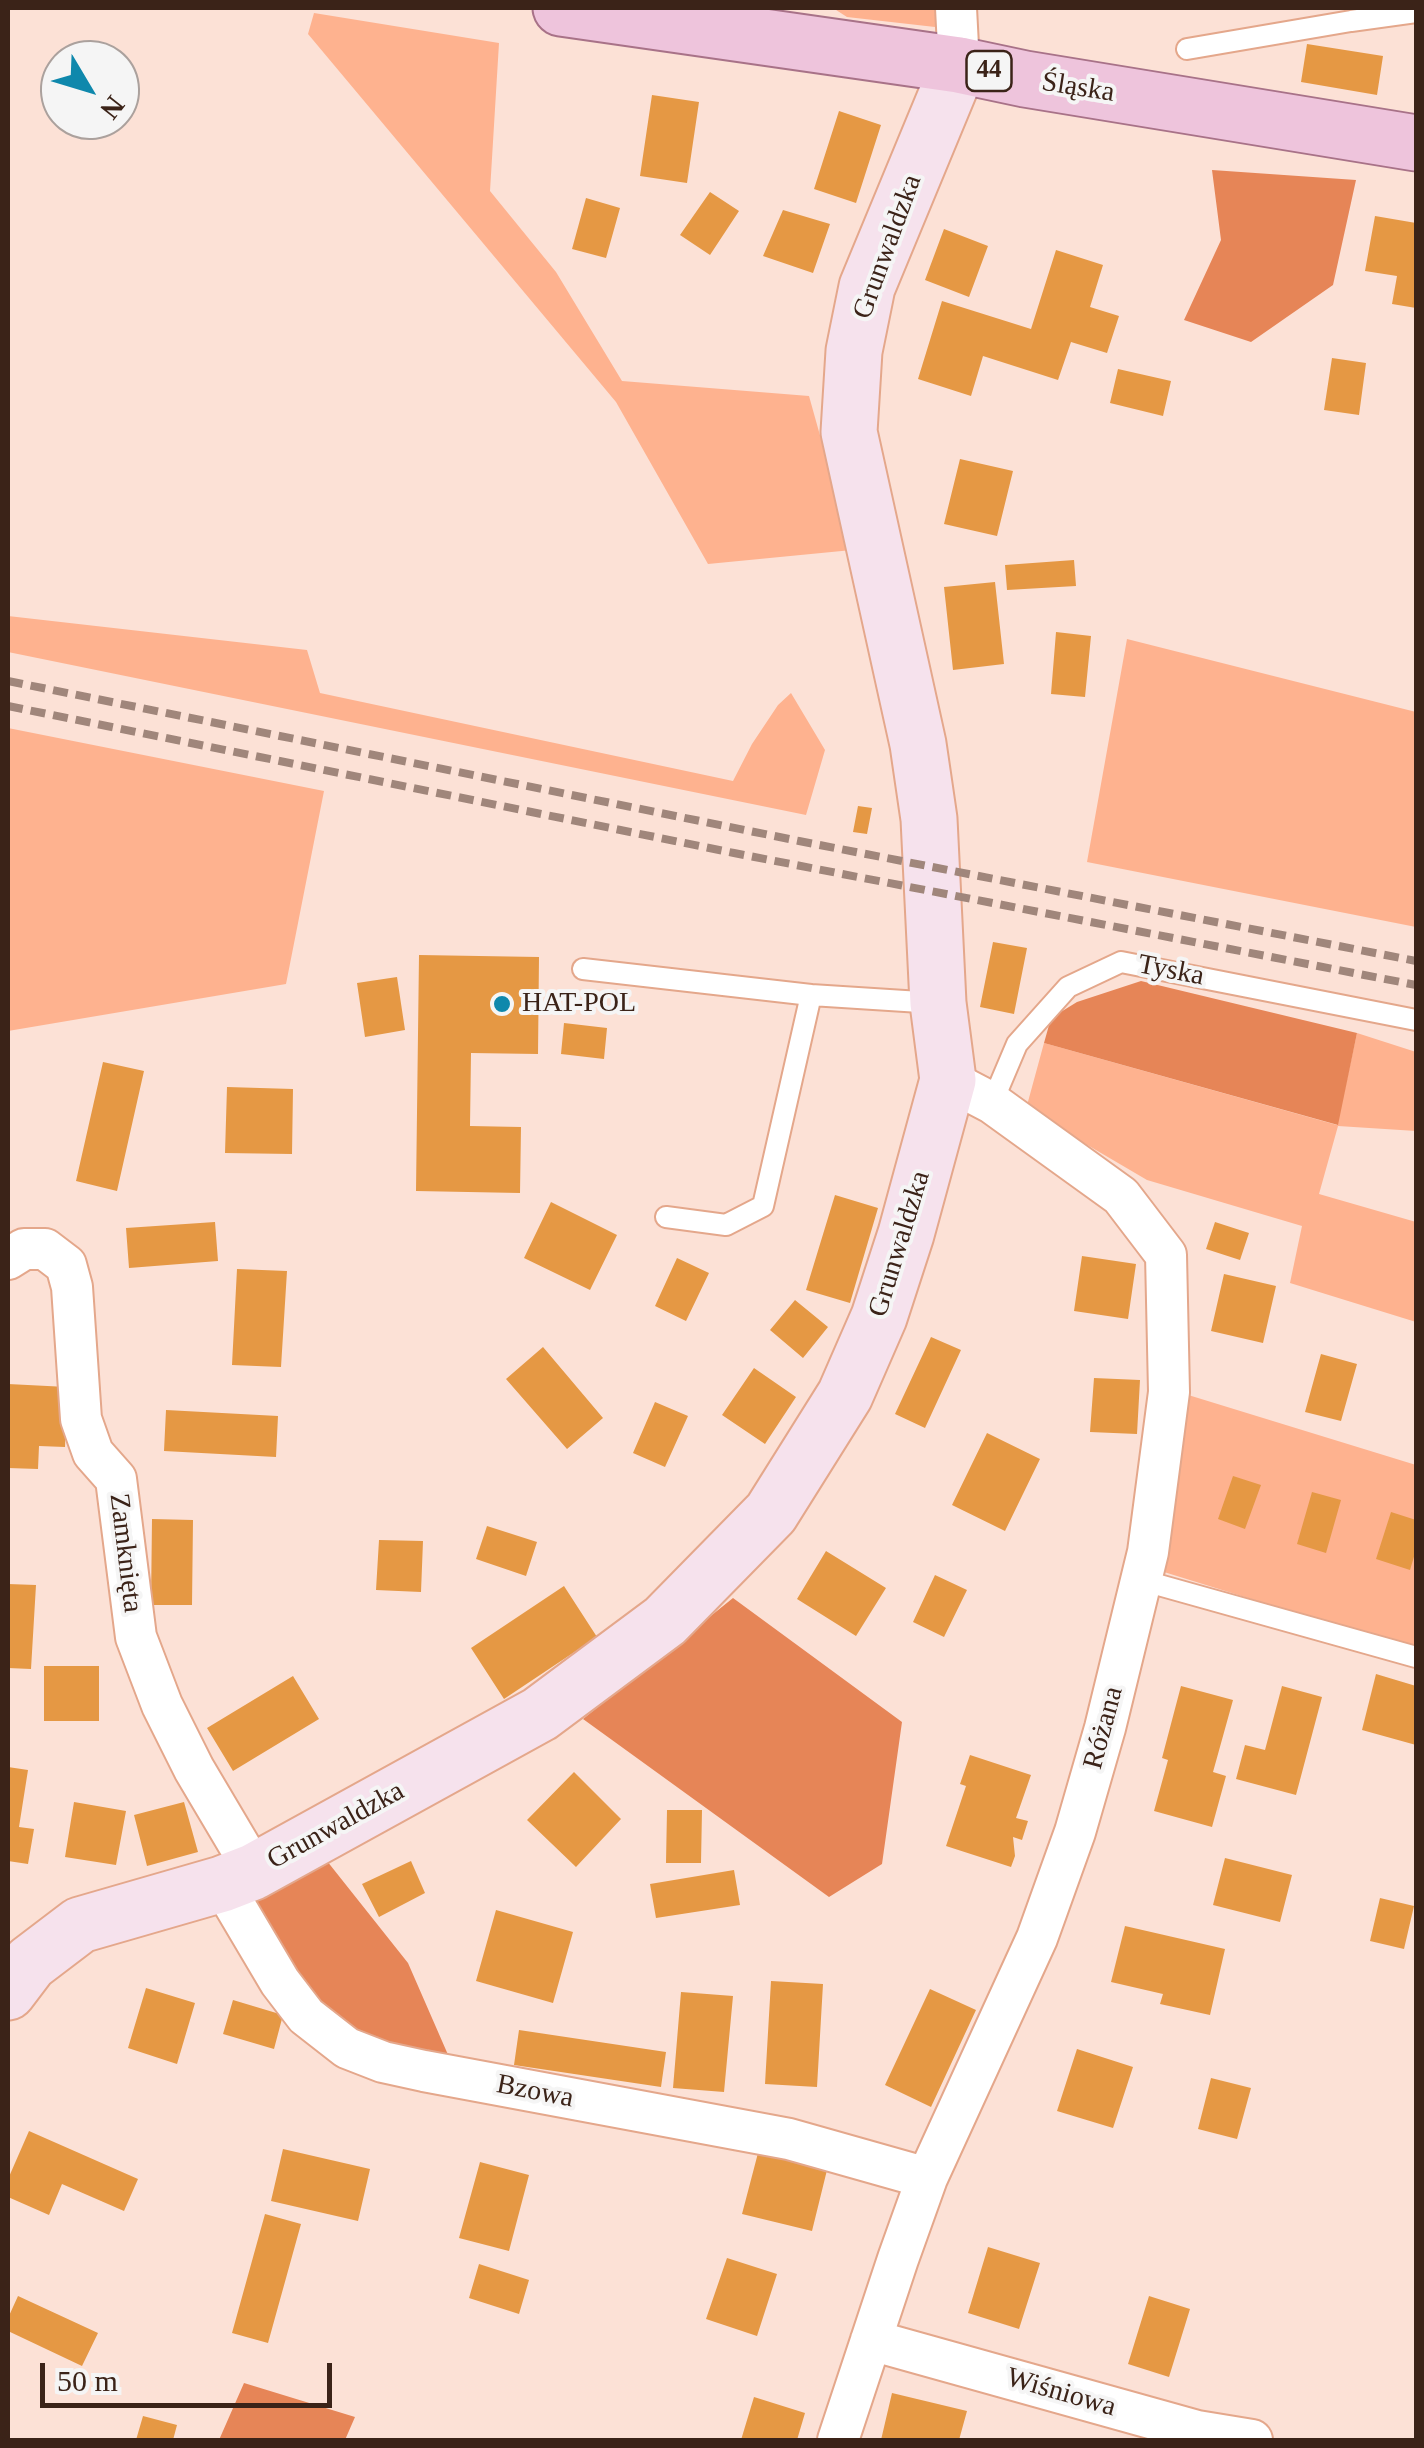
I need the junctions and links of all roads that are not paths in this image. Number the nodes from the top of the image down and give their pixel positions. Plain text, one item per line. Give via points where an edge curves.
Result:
1 (561, 8) edge
2 (956, 8) edge
3 (1416, 12) edge
4 (1187, 49) dead end
5 (959, 65) junction
6 (1416, 144) edge
7 (582, 969) dead end
8 (811, 995) junction
9 (938, 1004) junction
10 (1416, 1020) edge
11 (970, 1091) junction
12 (666, 1218) dead end
13 (16, 1254) edge
14 (1141, 1580) junction
15 (1416, 1657) edge
16 (237, 1878) junction
17 (8, 1992) edge
18 (927, 2178) junction
19 (871, 2340) junction
20 (838, 2440) edge
21 (1252, 2440) edge

1 - 5 main road, Śląska / 44
2 - 5 street
3 - 4 lane
5 - 6 main road, Śląska / 44
5 - 9 street, Grunwaldzka via 867,287 854,350 849,432 918,744 929,819
7 - 8 lane
8 - 9 lane
8 - 12 lane via 763,1206 726,1225
9 - 11 street, Grunwaldzka
10 - 11 lane, Tyska via 1121,962 1068,988
11 - 14 street, Różana via 1120,1196 1166,1255 1169,1392
11 - 16 street, Grunwaldzka via 906,1234 846,1394 771,1513 665,1621 540,1714
13 - 16 street, Zamknięta via 45,1249 66,1265 81,1419 93,1453 116,1480 136,1638 194,1769 242,1850
14 - 15 lane
14 - 18 street, Różana via 1106,1728 1037,1938
16 - 17 street, Grunwaldzka via 80,1925 30,1963
16 - 18 street, Bzowa via 280,1982 306,2016 346,2048 424,2071 789,2139
18 - 19 street, Różana
19 - 20 street, Różana
19 - 21 street, Wiśniowa via 1196,2432

